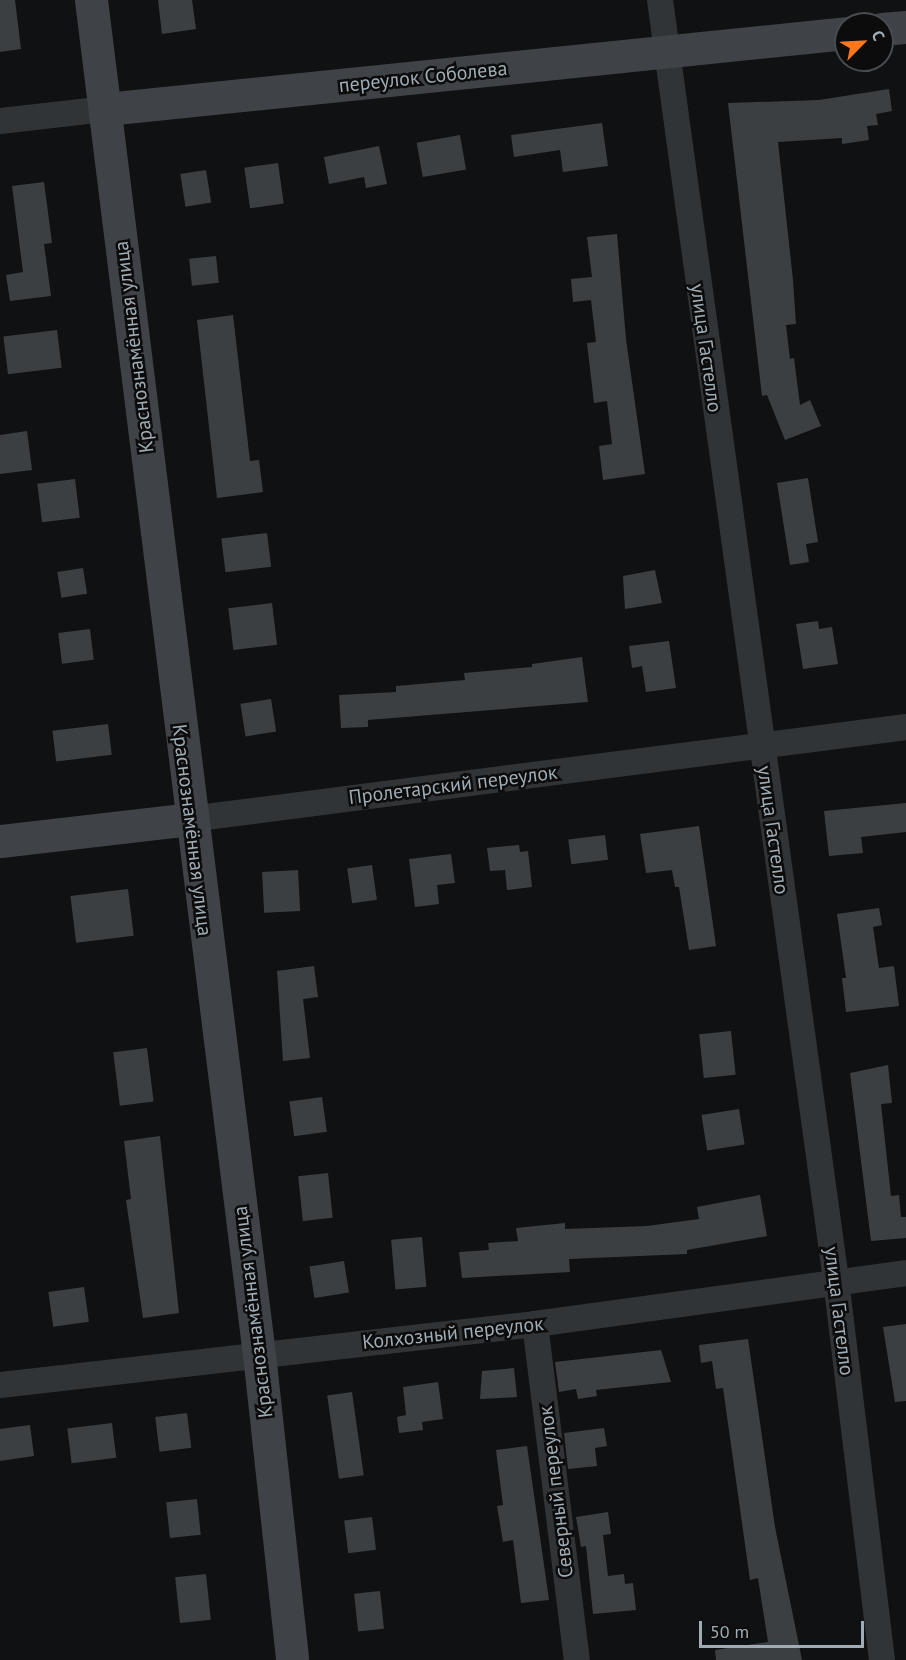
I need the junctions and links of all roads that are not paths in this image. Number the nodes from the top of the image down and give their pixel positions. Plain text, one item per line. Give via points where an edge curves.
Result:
1 (91, 0) edge
2 (660, 0) edge
3 (834, 34) edge
4 (666, 52) junction
5 (106, 109) junction
6 (0, 121) edge
7 (906, 727) edge
8 (761, 745) junction
9 (190, 819) junction
10 (0, 841) edge
11 (906, 1273) edge
12 (836, 1280) junction
13 (536, 1324) junction
14 (259, 1354) junction
15 (0, 1385) edge
16 (292, 1660) edge
17 (577, 1660) edge
18 (882, 1660) edge

1 - 5 main road, Краснознамённая улица
2 - 4 street, улица Гастелло
3 - 4 main road, переулок Соболева
4 - 5 main road, переулок Соболева
4 - 8 street, улица Гастелло
5 - 6 street, переулок Соболева
5 - 9 main road, Краснознамённая улица
7 - 8 street, Пролетарский переулок
8 - 9 street, Пролетарский переулок
8 - 12 street, улица Гастелло
9 - 10 main road, Пролетарский переулок
9 - 14 main road, Краснознамённая улица
11 - 12 street, Колхозный переулок
12 - 13 street, Колхозный переулок
12 - 18 street, улица Гастелло
13 - 14 street, Колхозный переулок
13 - 17 street, Северный переулок
14 - 15 street, Колхозный переулок
14 - 16 main road, Краснознамённая улица

